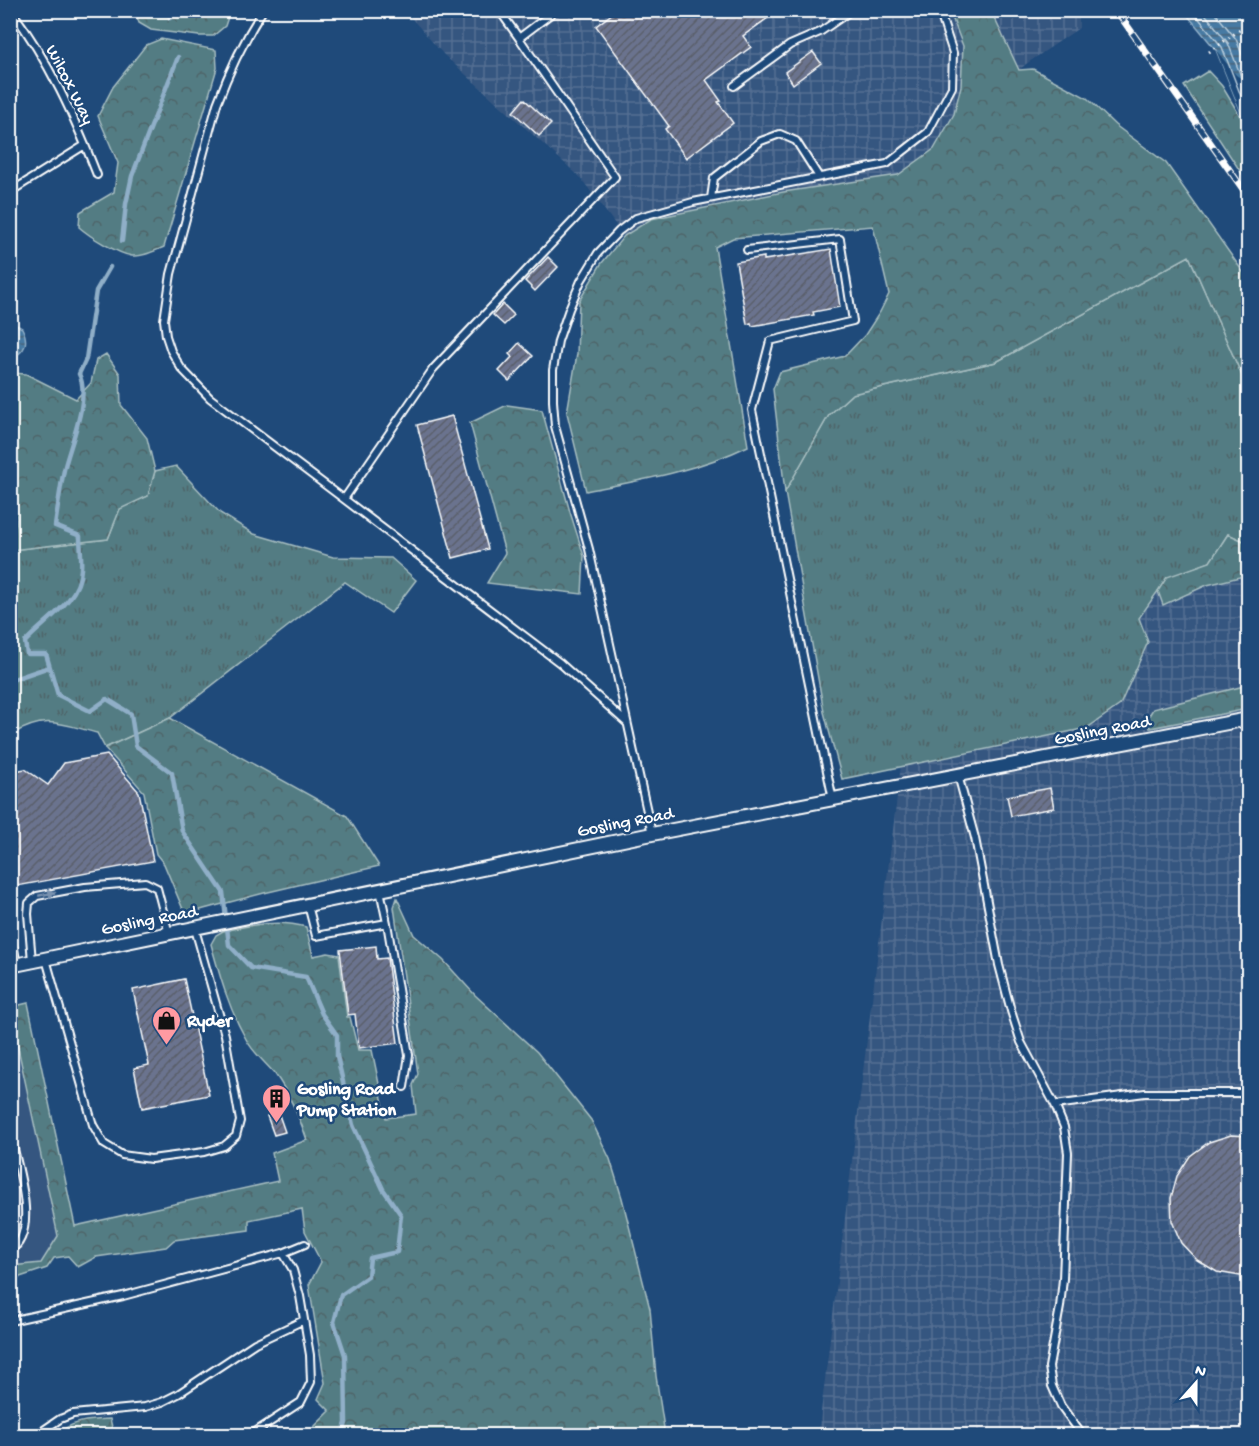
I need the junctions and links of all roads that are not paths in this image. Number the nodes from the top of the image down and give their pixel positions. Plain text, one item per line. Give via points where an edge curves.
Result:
1 (11, 10) edge
2 (263, 10) edge
3 (499, 10) edge
4 (556, 10) edge
5 (852, 10) edge
6 (939, 10) edge
7 (519, 38) junction
8 (734, 86) dead end
9 (85, 145) junction
10 (97, 175) dead end
11 (819, 177) junction
12 (10, 192) edge
13 (711, 198) junction
14 (747, 250) dead end
15 (344, 499) junction
16 (1248, 719) edge
17 (627, 723) junction
18 (958, 775) junction
19 (833, 800) junction
20 (652, 834) junction
21 (380, 890) junction
22 (308, 905) junction
23 (387, 924) junction
24 (195, 928) junction
25 (10, 931) edge
26 (169, 934) junction
27 (46, 959) junction
28 (32, 962) junction
29 (14, 965) edge
30 (404, 1087) dead end
31 (1248, 1093) edge
32 (1055, 1105) junction
33 (10, 1133) edge
34 (305, 1245) dead end
35 (10, 1251) edge
36 (283, 1253) junction
37 (304, 1320) junction
38 (10, 1321) edge
39 (35, 1436) edge
40 (249, 1436) edge
41 (1083, 1436) edge

1 - 9 lane, Wilcox Way via 63,93
2 - 15 lane via 227,76 217,104 171,274 164,320 166,336 181,368 210,398
3 - 7 lane
4 - 7 lane
5 - 8 lane via 820,32 790,45
6 - 11 lane via 953,53 952,87 928,132 887,164
7 - 15 lane via 615,177 433,369
9 - 10 lane, Wilcox Way
9 - 12 lane
11 - 13 lane
11 - 13 lane via 796,141 780,134 761,141 714,178
13 - 17 lane via 636,218 612,238 581,281 558,341 555,426 589,549
14 - 19 lane via 840,239 853,321 770,341 752,410
15 - 17 lane via 560,663
16 - 18 street, Gosling Road
17 - 20 lane
18 - 19 street, Gosling Road
18 - 32 lane via 1011,1011 1021,1042
19 - 20 street, Gosling Road
20 - 21 street, Gosling Road
21 - 22 street, Gosling Road
21 - 23 lane
22 - 23 lane via 316,936
22 - 24 street, Gosling Road
23 - 30 lane via 409,1056
24 - 26 street, Gosling Road
24 - 27 lane via 225,1035 240,1121 236,1136 224,1146 204,1152 151,1159 122,1155 104,1144 93,1125
25 - 29 lane
26 - 27 street, Gosling Road
28 -> 26 lane via 28,914 29,903 37,896 145,882 157,888
27 - 28 street, Gosling Road
28 - 29 street, Gosling Road
31 - 32 lane via 1145,1093
32 - 41 lane via 1064,1126 1068,1153 1061,1298 1049,1367 1060,1406
33 - 35 lane via 26,1211 23,1238
34 - 36 lane
36 - 37 lane via 293,1270
36 - 38 lane via 123,1296
37 - 39 lane via 255,1343 162,1402 73,1414
37 - 40 lane via 312,1369 306,1393 301,1402

